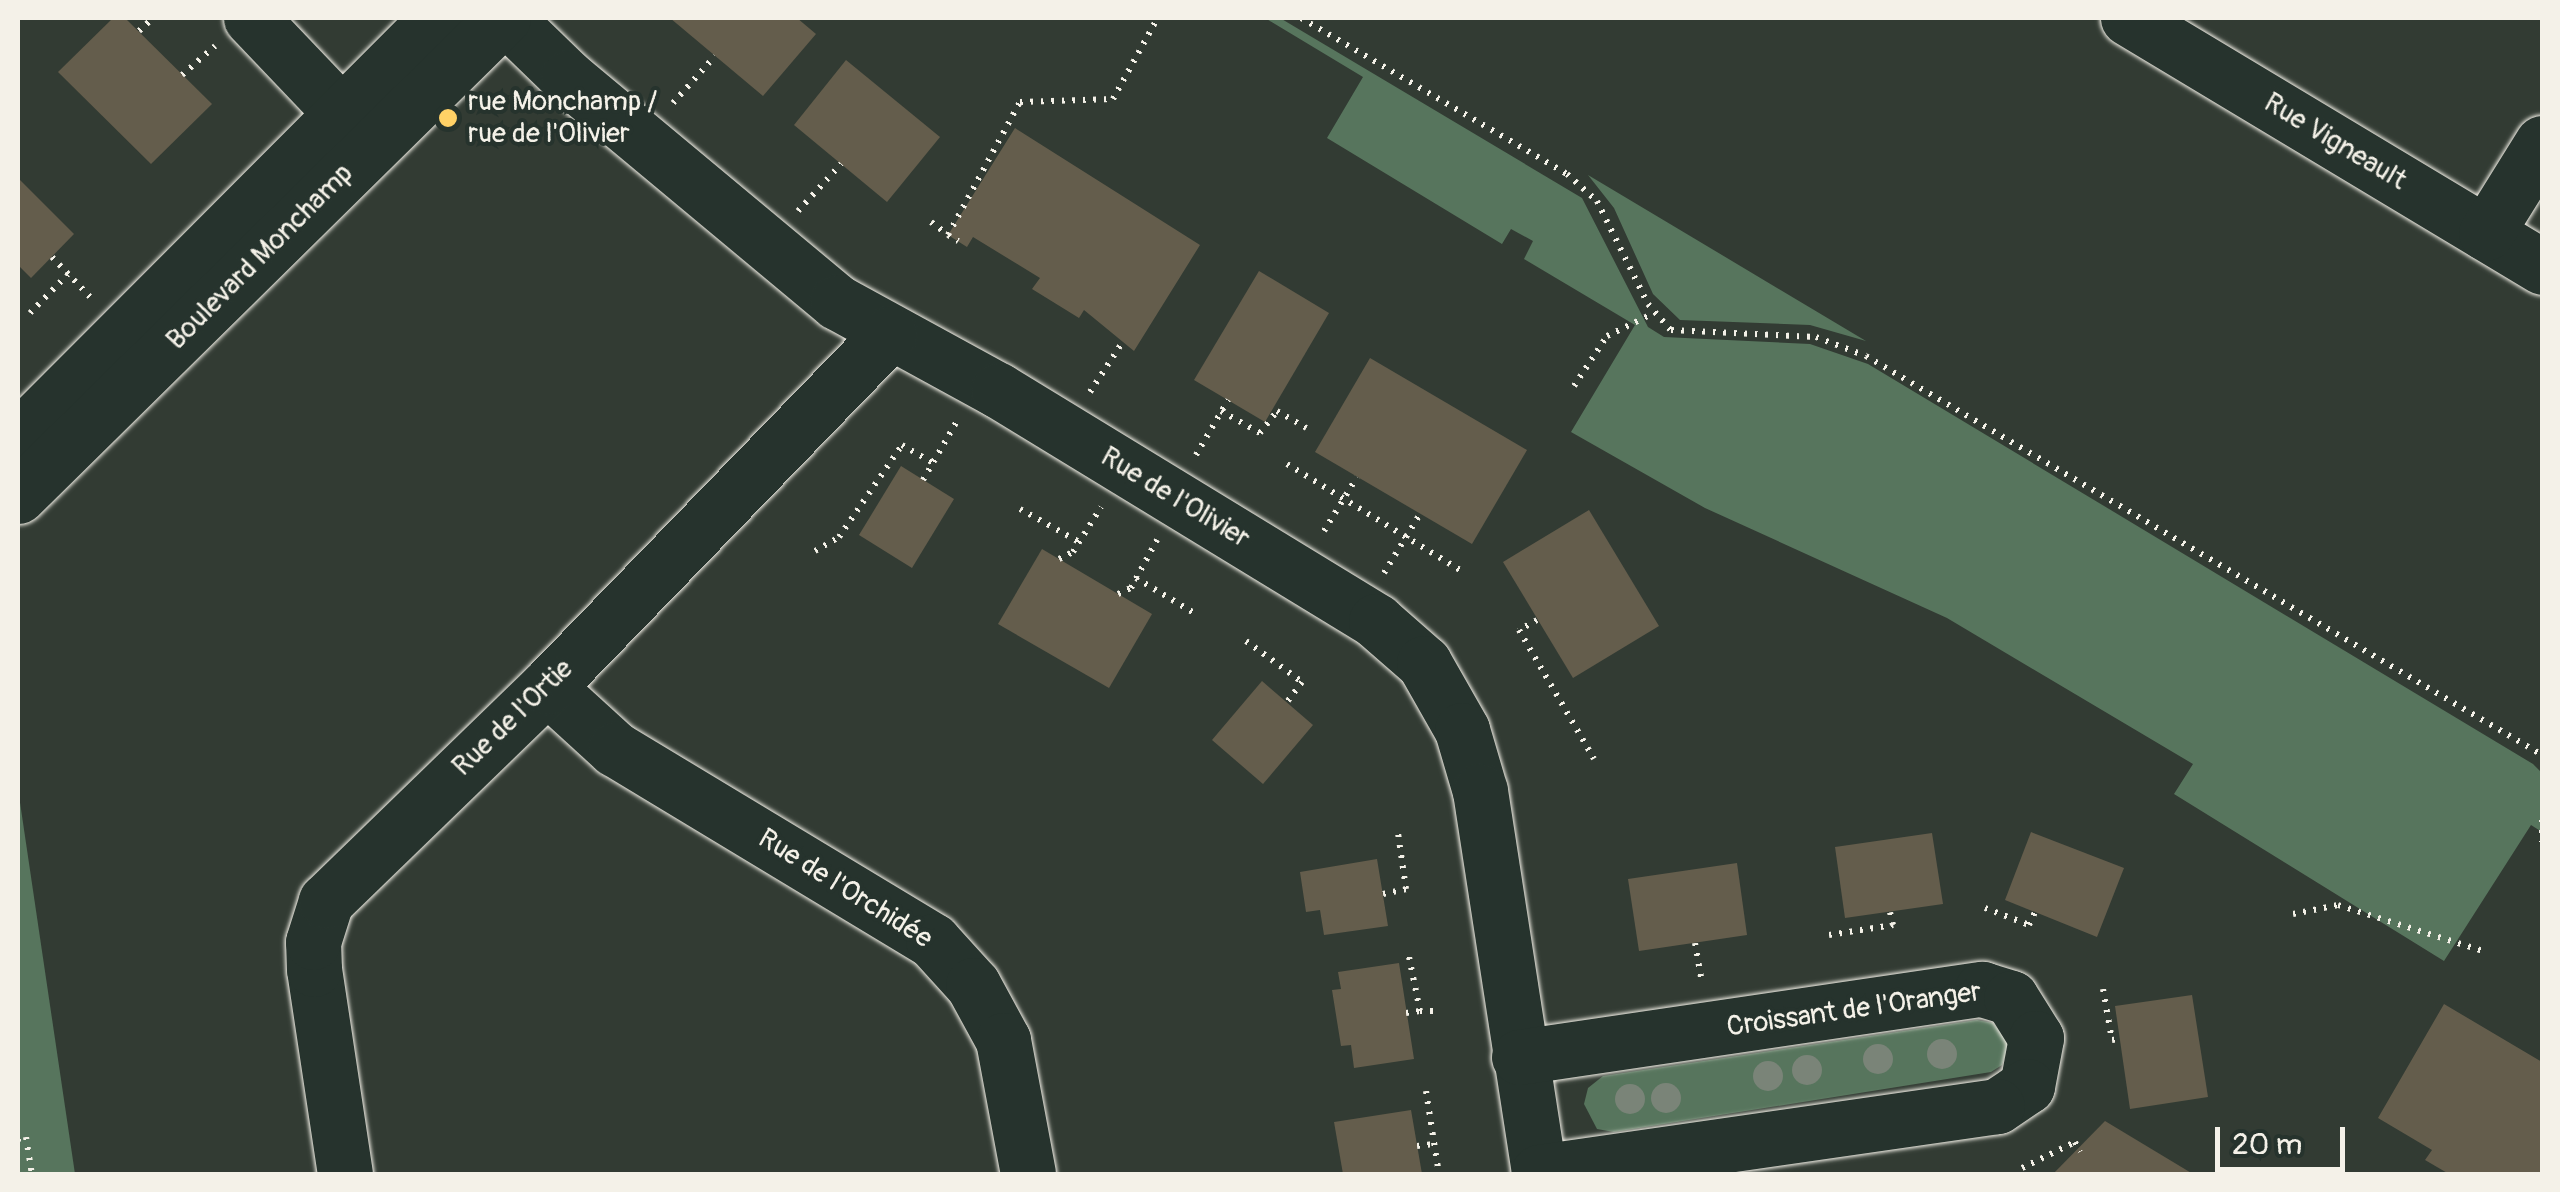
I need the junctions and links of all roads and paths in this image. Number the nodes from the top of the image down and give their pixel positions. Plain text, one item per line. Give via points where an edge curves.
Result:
1 (152, 18) edge
2 (251, 18) edge
3 (437, 18) edge
4 (504, 18) edge
5 (1301, 18) edge
6 (2128, 18) edge
7 (1157, 19) edge
8 (139, 31) dead end
9 (715, 56) dead end
10 (662, 116) dead end
11 (358, 130) junction
12 (2542, 143) edge
13 (841, 164) dead end
14 (789, 221) dead end
15 (931, 222) dead end
16 (2486, 233) junction
17 (948, 234) junction
18 (958, 240) dead end
19 (52, 257) dead end
20 (2542, 267) edge
21 (68, 274) junction
22 (93, 300) dead end
23 (30, 313) dead end
24 (1654, 313) junction
25 (889, 334) junction
26 (1122, 343) dead end
27 (1574, 386) dead end
28 (1228, 400) dead end
29 (1082, 403) dead end
30 (963, 411) dead end
31 (1221, 412) junction
32 (1307, 428) dead end
33 (18, 438) edge
34 (933, 463) junction
35 (1287, 464) dead end
36 (1357, 477) dead end
37 (923, 480) dead end
38 (18, 496) edge
39 (1107, 497) dead end
40 (1343, 498) junction
41 (1020, 509) dead end
42 (1168, 513) junction
43 (1420, 514) dead end
44 (1406, 536) junction
45 (1079, 542) junction
46 (815, 551) dead end
47 (1059, 559) dead end
48 (1463, 572) dead end
49 (1299, 574) junction
50 (1136, 578) junction
51 (1118, 594) dead end
52 (1361, 612) junction
53 (1194, 613) dead end
54 (1538, 620) dead end
55 (1246, 641) dead end
56 (546, 686) junction
57 (1287, 702) dead end
58 (2540, 754) edge
59 (1594, 759) dead end
60 (2542, 764) edge
61 (2542, 820) edge
62 (1398, 833) dead end
63 (2542, 842) edge
64 (1383, 894) dead end
65 (1985, 908) dead end
66 (1890, 912) dead end
67 (2034, 912) dead end
68 (2293, 914) dead end
69 (1829, 935) dead end
70 (1695, 943) dead end
71 (1408, 952) dead end
72 (2486, 952) dead end
73 (2102, 989) dead end
74 (1706, 1001) dead end
75 (1420, 1011) junction
76 (1436, 1011) dead end
77 (1406, 1013) dead end
78 (2120, 1039) dead end
79 (1520, 1058) junction
80 (1426, 1091) dead end
81 (18, 1138) edge
82 (1434, 1144) junction
83 (1417, 1146) dead end
84 (2080, 1152) dead end
85 (2022, 1168) dead end
86 (1539, 1173) edge
87 (32, 1174) edge
88 (345, 1174) edge
89 (1028, 1174) edge
90 (1438, 1174) edge

1 - 8 path
2 - 11 street
3 - 11 street, Boulevard Monchamp
4 - 11 street, Boulevard Monchamp
4 - 25 street, Rue de l'Olivier via 794,269
5 - 24 path via 1567,174 1607,216
6 - 16 street, Rue Vigneault
7 - 17 path via 1113,98 1020,102
9 - 10 path
11 - 33 street, Boulevard Monchamp
11 - 38 street, Boulevard Monchamp
12 - 16 street
13 - 14 path
15 - 17 path
16 - 20 street, Rue Vigneault
17 - 18 path
19 - 21 path
21 - 22 path
21 - 23 path
24 - 27 path via 1607,336
24 - 58 path via 1670,330 1816,337 1866,356
25 - 42 street, Rue de l'Olivier via 998,390
25 - 56 street, Rue de l'Ortie
26 - 29 path
28 - 31 path
30 - 34 path
31 - 32 path via 1260,433 1277,411
31 - 42 path
34 - 37 path
34 - 46 path via 902,445 838,537
35 - 40 path
36 - 40 path
39 - 45 path
40 - 44 path
40 - 49 path
41 - 45 path
42 - 49 street, Rue de l'Olivier
42 - 50 path
43 - 44 path
44 - 48 path
44 - 52 path
45 - 47 path
49 - 52 street, Rue de l'Olivier
50 - 51 path
50 - 53 path
52 - 79 street, Rue de l'Olivier via 1424,663 1473,759
54 - 59 path via 1519,630
55 - 57 path via 1302,682
56 - 88 street, Rue de l'Ortie via 326,901 313,942 314,969
56 - 89 street, Rue de l'Orchidée via 615,748 934,941 973,985 1003,1040
58 - 60 path
61 - 63 path
62 - 64 path via 1406,890
65 - 67 path via 2030,925
66 - 69 path via 1893,925
68 - 72 path via 2338,905
70 - 74 path
71 - 75 path
73 - 78 path via 2112,1040
75 - 76 path
75 - 77 path
79 - 86 street, Rue de l'Olivier
79 - 86 street, Croissant de l'Oranger via 1982,989 2011,998 2036,1038 2028,1086 1997,1106
80 - 82 path
81 - 87 path via 26,1137
82 - 83 path
82 - 90 path
84 - 85 path via 2075,1142

